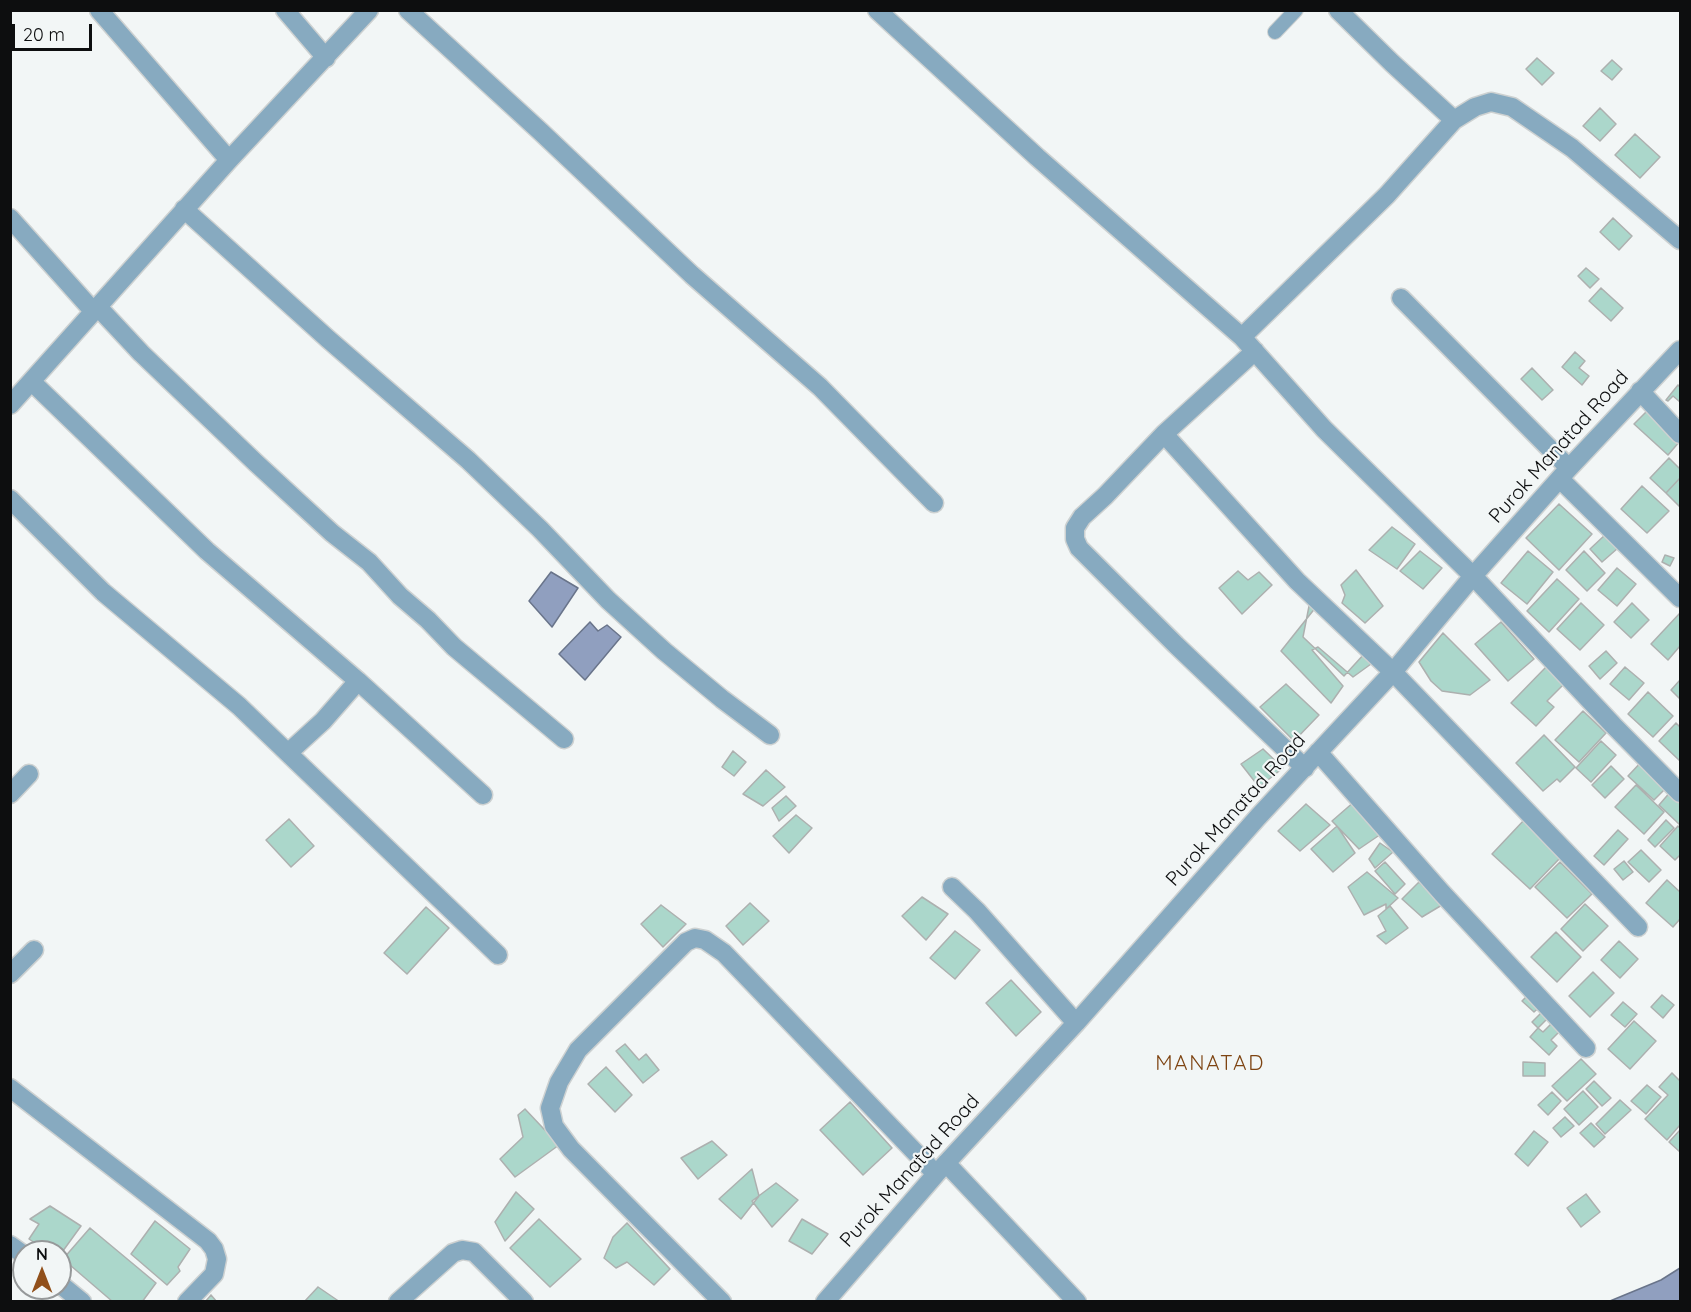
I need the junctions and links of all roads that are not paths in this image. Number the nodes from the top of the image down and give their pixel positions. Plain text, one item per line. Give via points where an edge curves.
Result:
1 (99, 10) edge
2 (285, 10) edge
3 (369, 10) edge
4 (408, 10) edge
5 (877, 10) edge
6 (1296, 10) edge
7 (1338, 10) edge
8 (1275, 32) dead end
9 (326, 57) junction
10 (1454, 120) junction
11 (229, 160) junction
12 (184, 209) junction
13 (10, 218) edge
14 (1680, 240) edge
15 (1401, 298) dead end
16 (96, 310) junction
17 (1242, 337) junction
18 (1680, 350) edge
19 (1255, 351) junction
20 (32, 382) junction
21 (1640, 391) junction
22 (10, 405) edge
23 (1164, 434) junction
24 (1680, 434) edge
25 (1564, 473) junction
26 (10, 498) edge
27 (934, 503) dead end
28 (1473, 576) junction
29 (1680, 598) edge
30 (1394, 672) junction
31 (358, 681) junction
32 (770, 735) dead end
33 (564, 739) dead end
34 (1318, 752) junction
35 (288, 753) junction
36 (1305, 768) junction
37 (29, 774) dead end
38 (1680, 793) edge
39 (10, 794) edge
40 (483, 795) dead end
41 (952, 886) dead end
42 (1638, 927) dead end
43 (34, 950) dead end
44 (498, 955) dead end
45 (10, 974) edge
46 (1076, 1023) junction
47 (1586, 1048) dead end
48 (10, 1088) edge
49 (941, 1169) junction
50 (187, 1302) edge
51 (398, 1302) edge
52 (524, 1302) edge
53 (722, 1302) edge
54 (825, 1302) edge
55 (1077, 1302) edge

1 - 11 street
2 - 9 street
3 - 9 street
4 - 27 street via 692,275 820,387
5 - 17 street via 1053,172
6 - 8 lane
7 - 10 street
9 - 11 street
10 - 14 street via 1491,102 1512,107 1572,148
10 - 17 street via 1387,195
11 - 12 street
12 - 16 street
12 - 32 street via 468,460 656,644
13 - 16 street
15 - 25 street
16 - 20 street
16 - 33 street via 256,464 369,562 454,647
17 - 19 street
18 - 21 street, Purok Manatad Road
19 - 23 street
19 - 28 street via 1324,429
20 - 22 street
20 - 31 street via 207,551
21 - 24 street
21 - 25 street, Purok Manatad Road
23 - 30 street via 1297,581
23 - 36 street via 1082,517 1074,539 1136,605
25 - 28 street, Purok Manatad Road
25 - 29 street
26 - 35 street via 103,592 239,706
28 - 30 street, Purok Manatad Road
28 - 38 street
30 - 34 street, Purok Manatad Road
30 - 42 street
31 - 35 street
31 - 40 street
34 - 36 street, Purok Manatad Road
34 - 47 street
35 - 44 street
36 - 46 street, Purok Manatad Road
37 - 39 street
41 - 46 street
43 - 45 street
46 - 49 street, Purok Manatad Road
48 - 50 street via 208,1240 217,1259 214,1274
49 - 53 street via 724,953 705,940 686,942 578,1050 550,1108 554,1126 571,1149
49 - 54 street, Purok Manatad Road
49 - 55 street
51 - 52 street via 453,1253 462,1250 474,1252

